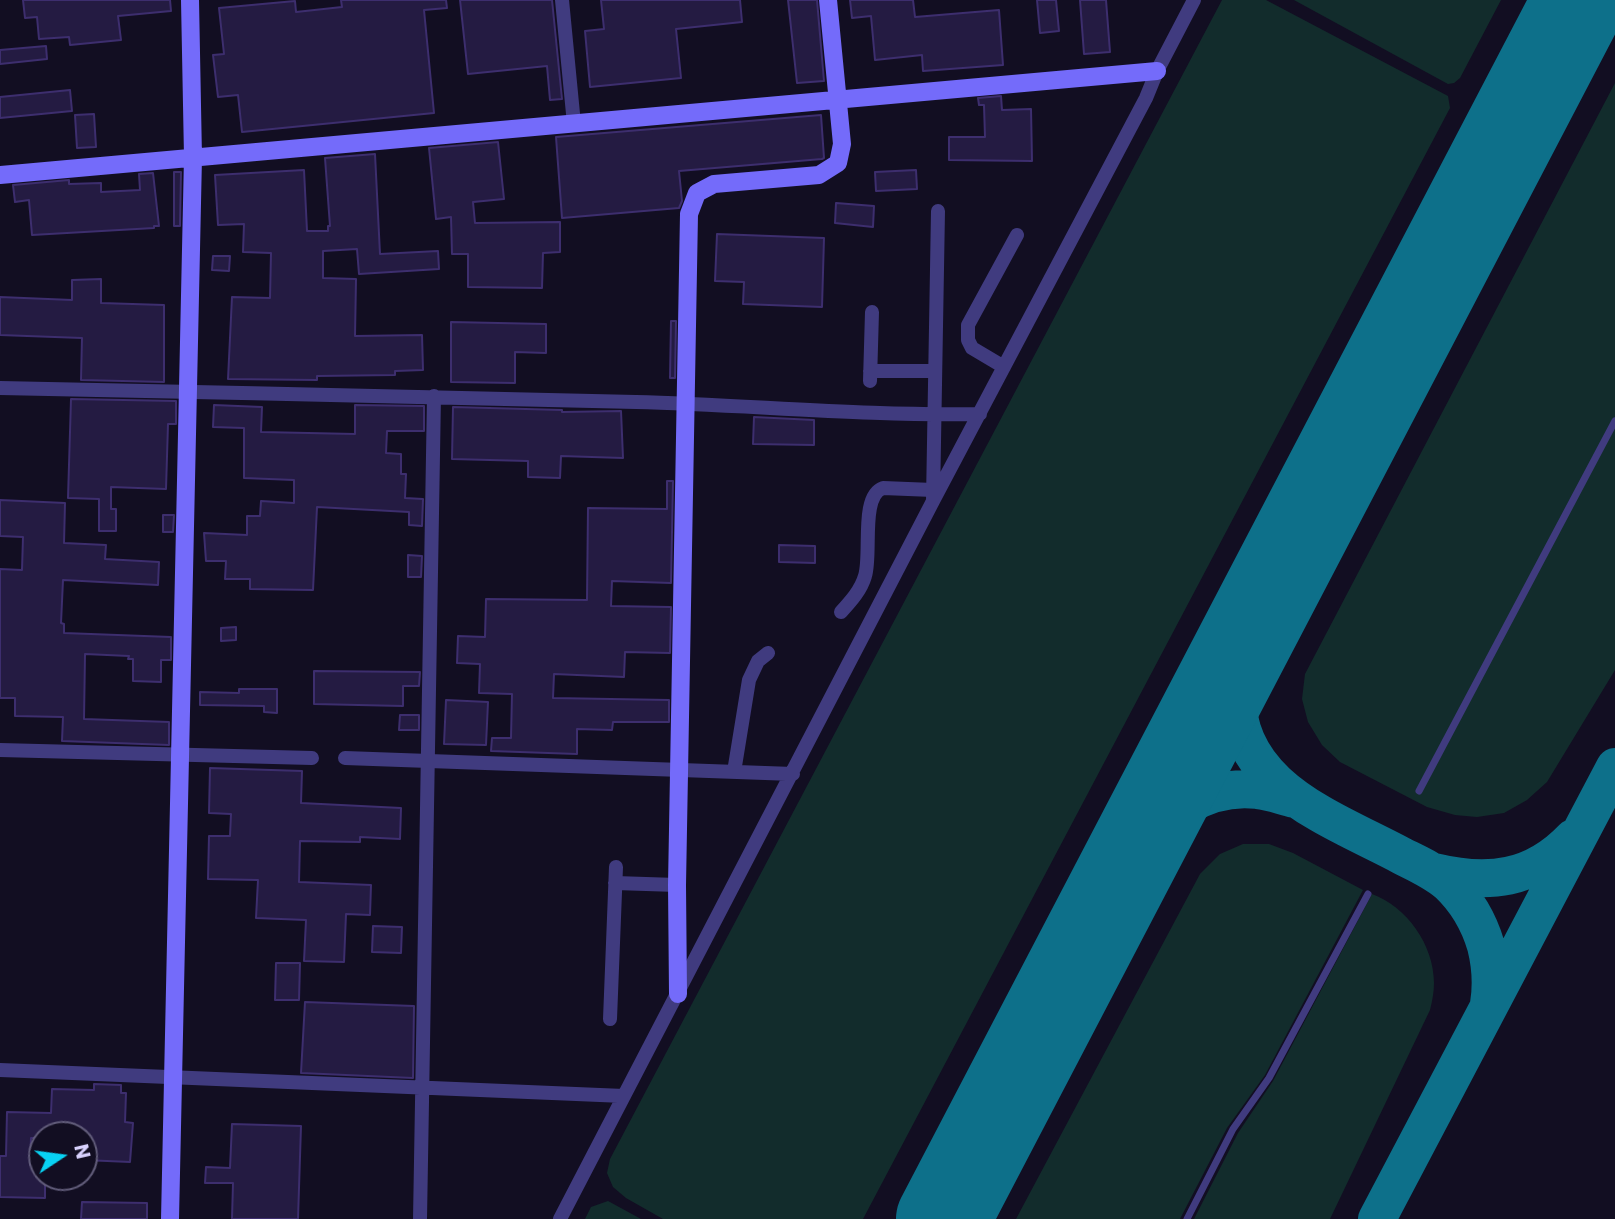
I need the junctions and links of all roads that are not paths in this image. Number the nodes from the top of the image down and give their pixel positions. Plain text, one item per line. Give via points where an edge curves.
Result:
1 (190, 0) edge
2 (562, 0) edge
3 (828, 0) edge
4 (1194, 0) edge
5 (1157, 71) junction
6 (838, 102) junction
7 (574, 124) junction
8 (193, 156) junction
9 (0, 175) edge
10 (938, 211) dead end
11 (1017, 235) dead end
12 (872, 312) dead end
13 (1004, 367) junction
14 (934, 371) junction
15 (0, 388) edge
16 (186, 393) junction
17 (434, 396) junction
18 (685, 403) junction
19 (980, 414) junction
20 (933, 415) junction
21 (1615, 421) edge
22 (933, 495) junction
23 (841, 612) dead end
24 (768, 653) dead end
25 (0, 750) edge
26 (179, 755) junction
27 (313, 758) dead end
28 (345, 758) dead end
29 (426, 762) junction
30 (679, 770) junction
31 (734, 772) junction
32 (793, 774) junction
33 (1419, 791) dead end
34 (616, 867) dead end
35 (615, 883) junction
36 (677, 885) junction
37 (1368, 894) dead end
38 (678, 995) junction
39 (610, 1019) dead end
40 (0, 1070) edge
41 (173, 1077) junction
42 (422, 1086) junction
43 (624, 1096) junction
44 (170, 1219) edge
45 (420, 1219) edge
46 (560, 1219) edge
47 (1186, 1219) edge

1 - 8 street
2 - 7 street
3 - 6 street
4 - 5 street
5 - 6 street
5 - 13 street
6 - 7 street
6 - 18 street via 842,144 838,163 819,175 714,184 697,193 689,214
7 - 8 street
8 - 9 street
8 - 16 street
10 - 14 street
11 - 13 street via 967,333 972,348
12 - 14 street via 870,376
13 - 19 street
14 - 20 street
15 - 16 street
16 - 17 street
16 - 26 street
17 - 18 street
17 - 29 street
18 - 20 street
18 - 30 street
19 - 20 street
19 - 22 street
20 - 22 street
21 - 33 lane
22 - 23 street via 883,488 872,495 866,573
22 - 32 street
24 - 31 street via 758,661 749,680
25 - 26 street
26 - 27 street
26 - 41 street
28 - 29 street
29 - 30 street
29 - 42 street
30 - 31 street
30 - 36 street
31 - 32 street
32 - 38 street
34 - 35 street
35 - 36 street
35 - 39 street
36 - 38 street
37 - 47 lane via 1269,1078 1233,1129
38 - 43 street
40 - 41 street
41 - 42 street
41 - 44 street
42 - 43 street
42 - 45 street
43 - 46 street

